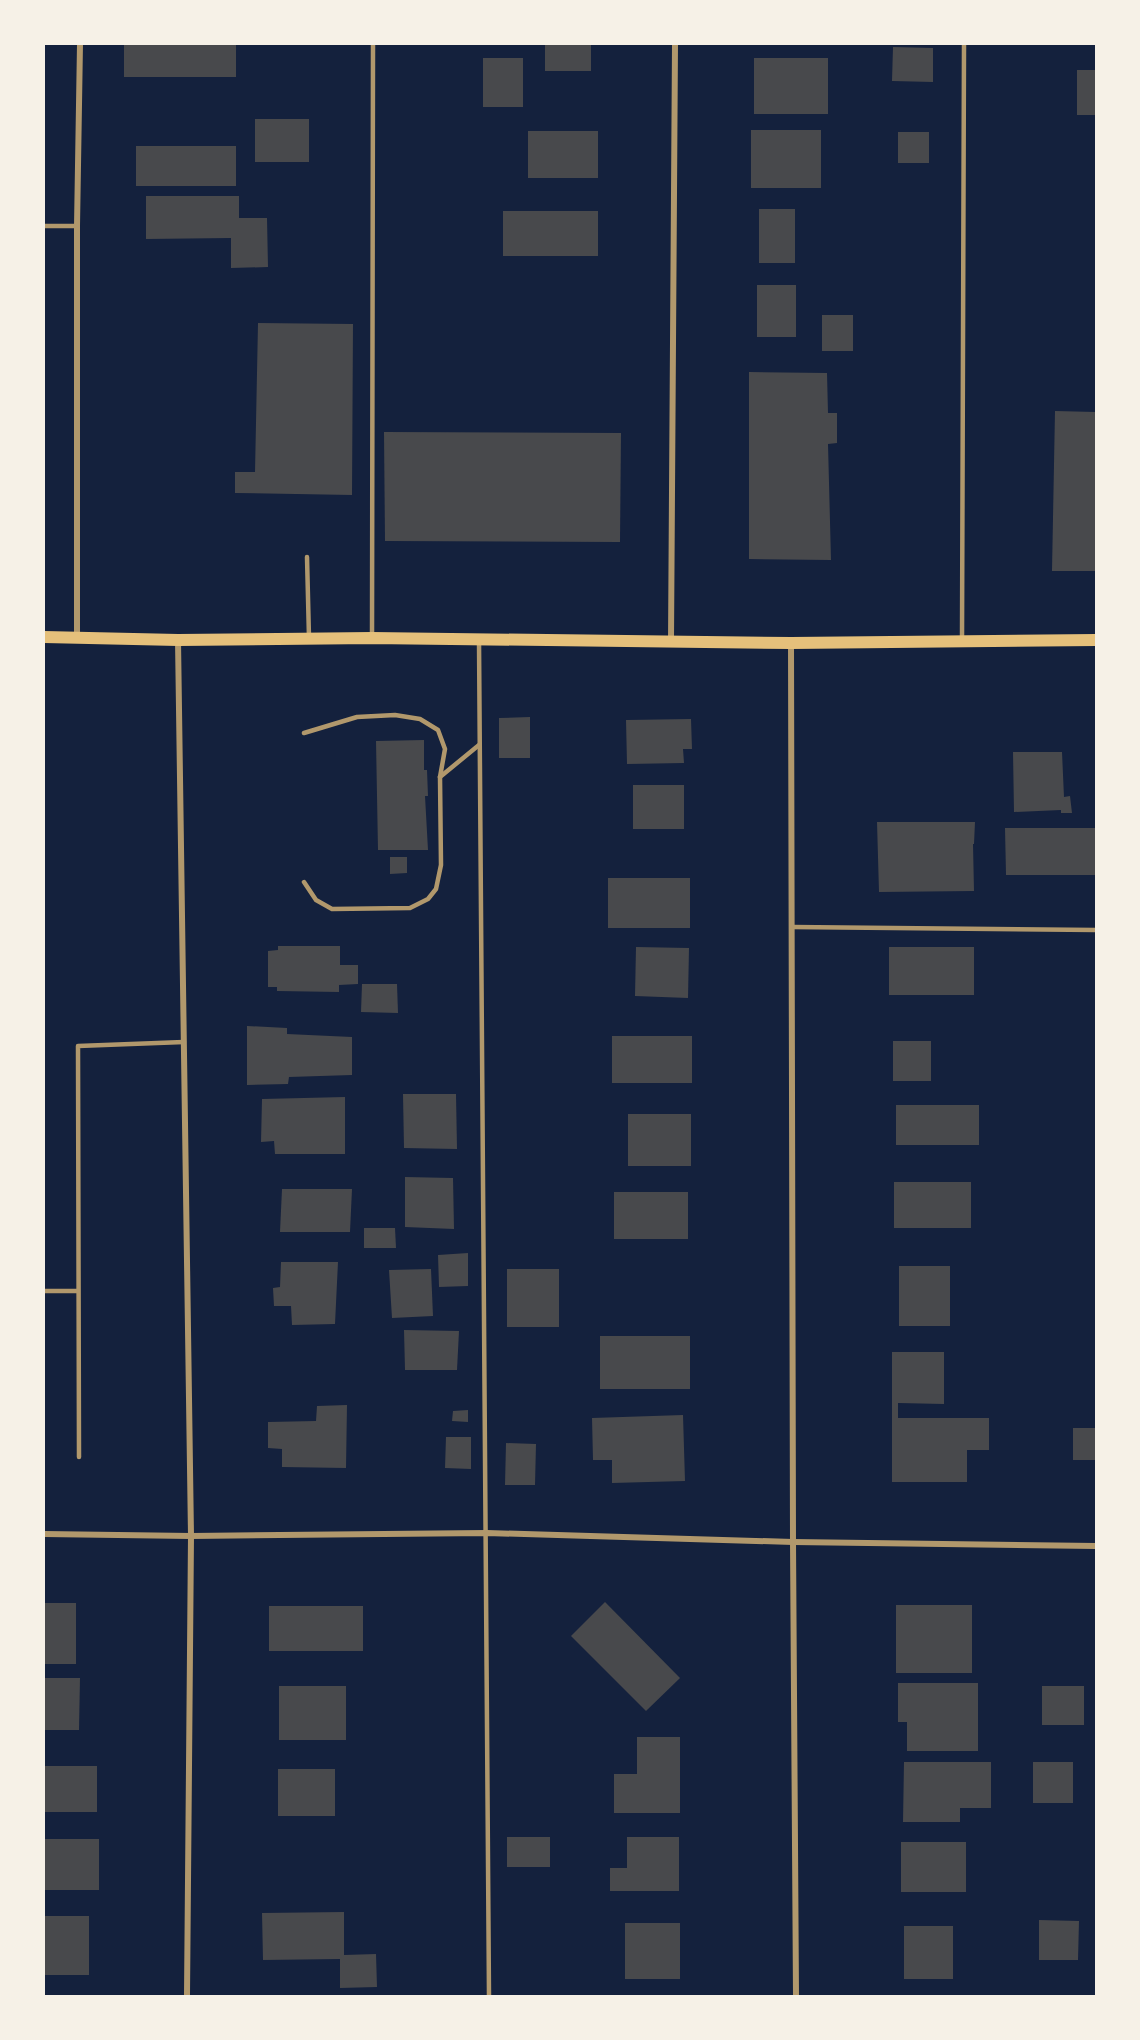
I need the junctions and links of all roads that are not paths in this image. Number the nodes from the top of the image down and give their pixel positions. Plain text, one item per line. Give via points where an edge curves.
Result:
1 (80, 44) edge
2 (373, 44) edge
3 (675, 44) edge
4 (964, 44) edge
5 (44, 226) edge
6 (77, 226) junction
7 (307, 557) dead end
8 (44, 637) edge
9 (76, 637) junction
10 (372, 638) junction
11 (309, 639) junction
12 (478, 639) junction
13 (178, 640) junction
14 (1096, 640) edge
15 (671, 641) junction
16 (962, 642) junction
17 (791, 643) junction
18 (304, 733) dead end
19 (479, 745) junction
20 (440, 777) junction
21 (304, 882) dead end
22 (792, 927) junction
23 (1096, 930) edge
24 (184, 1042) junction
25 (44, 1291) edge
26 (77, 1291) junction
27 (79, 1457) dead end
28 (487, 1533) junction
29 (44, 1534) edge
30 (191, 1536) junction
31 (793, 1542) junction
32 (1096, 1546) edge
33 (187, 1996) edge
34 (489, 1996) edge
35 (796, 1996) edge

1 - 6 street
2 - 10 lane
3 - 15 street
4 - 16 lane
5 - 6 lane
6 - 9 street
7 - 11 lane
8 - 9 main road
9 - 13 main road
10 - 11 main road
10 - 12 main road
11 - 13 main road
12 - 15 main road
12 - 19 lane
13 - 24 street
14 - 16 main road
15 - 17 main road
16 - 17 main road
17 - 22 street
18 - 20 lane via 357,717 395,715 420,719 438,730 445,749
19 - 20 lane
19 - 28 lane
20 - 21 lane via 441,865 436,889 428,898 410,908 332,909 316,900
22 - 23 lane
22 - 31 street
24 - 26 lane via 78,1046
24 - 30 street
25 - 26 lane
26 - 27 lane
28 - 30 street
28 - 31 street
28 - 34 lane
29 - 30 street
30 - 33 street
31 - 32 street
31 - 35 street

